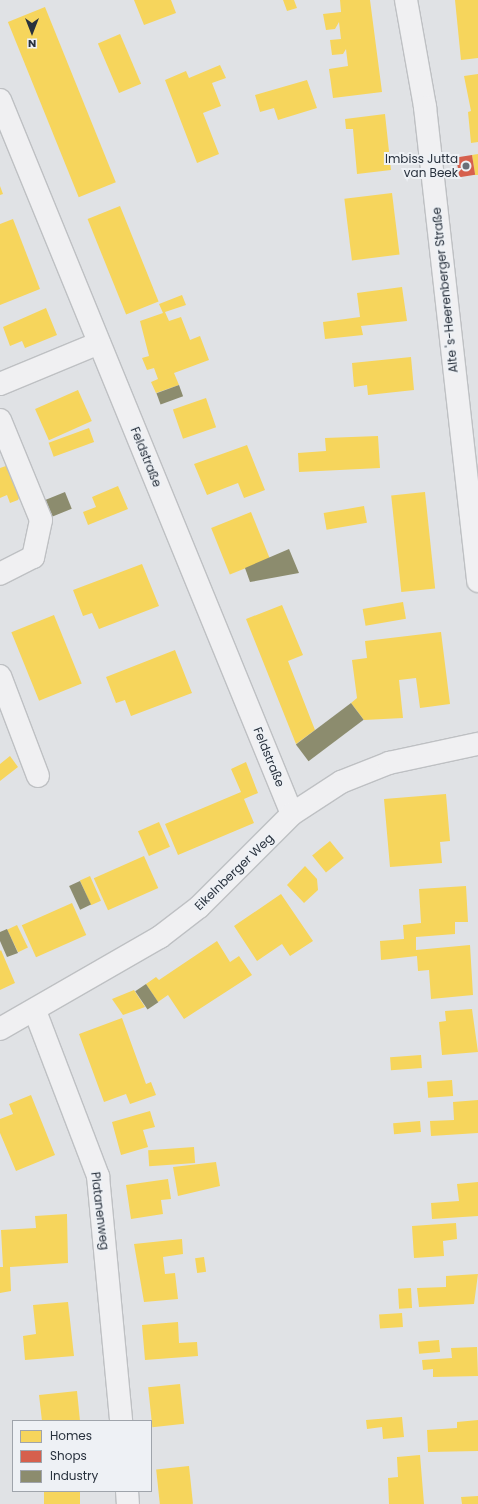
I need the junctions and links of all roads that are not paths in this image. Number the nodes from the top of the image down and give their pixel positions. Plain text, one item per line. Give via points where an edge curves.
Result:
1 (406, 0) edge
2 (0, 100) edge
3 (99, 343) junction
4 (0, 384) edge
5 (0, 420) edge
6 (0, 574) edge
7 (478, 581) edge
8 (0, 676) edge
9 (478, 744) edge
10 (38, 776) dead end
11 (292, 814) junction
12 (35, 1011) junction
13 (0, 1029) edge
14 (121, 1420) edge
15 (127, 1492) edge
16 (128, 1504) edge

1 - 7 street, Alte 's-Heerenberger Straße via 425,107
2 - 3 street, Feldstraße
3 - 4 street
3 - 11 street, Feldstraße
5 - 6 street via 41,520 33,557
8 - 10 street
9 - 11 street, Eikelnberger Weg via 389,763 341,782
11 - 12 street, Eikelnberger Weg via 200,907 160,937
12 - 13 street, Eikelnberger Weg
12 - 14 street, Platanenweg via 98,1176
15 - 16 street

